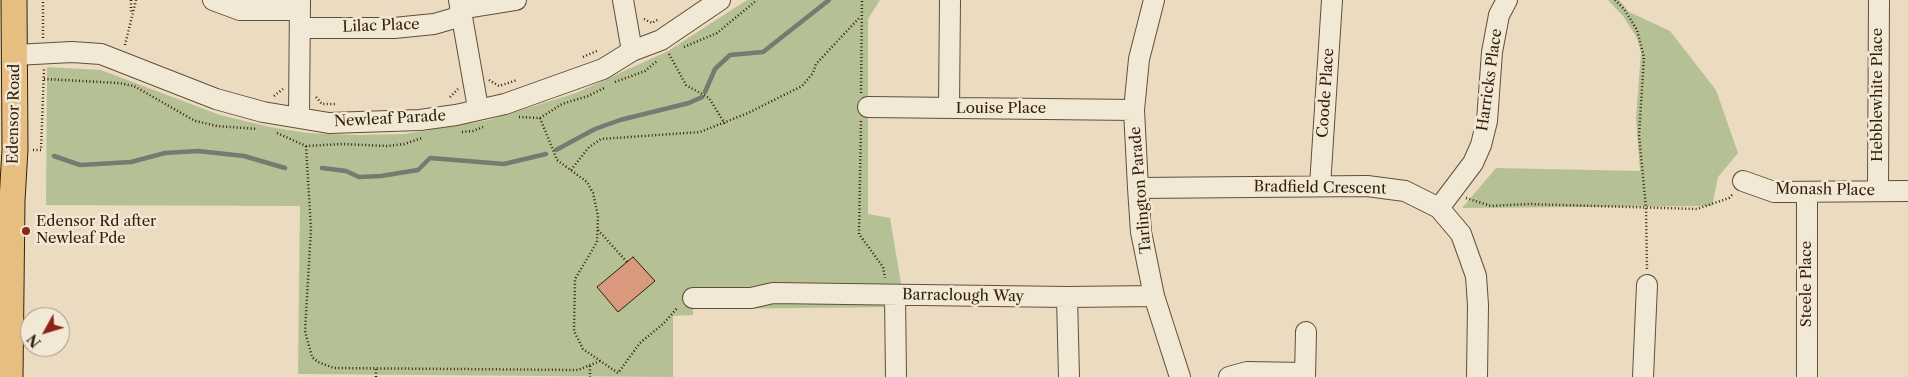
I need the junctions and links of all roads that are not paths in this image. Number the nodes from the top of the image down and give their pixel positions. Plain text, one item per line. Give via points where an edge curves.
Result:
1 (14, 0) edge
2 (213, 0) edge
3 (516, 0) edge
4 (623, 0) edge
5 (720, 0) edge
6 (950, 0) edge
7 (1154, 0) edge
8 (1332, 0) edge
9 (1507, 0) edge
10 (1879, 0) edge
11 (460, 9) edge
12 (300, 13) edge
13 (632, 51) junction
14 (15, 55) junction
15 (863, 108) road end
16 (949, 108) junction
17 (1134, 110) junction
18 (299, 117) junction
19 (482, 117) junction
20 (1743, 181) road end
21 (1320, 186) junction
22 (1138, 188) junction
23 (1878, 191) junction
24 (1908, 191) edge
25 (1807, 192) junction
26 (1439, 208) junction
27 (1647, 285) road end
28 (891, 290) junction
29 (1154, 296) junction
30 (1067, 297) junction
31 (692, 298) road end
32 (1306, 332) dead end
33 (1304, 375) edge
34 (10, 377) edge
35 (896, 377) edge
36 (1069, 377) edge
37 (1180, 377) edge
38 (1229, 377) edge
39 (1477, 377) edge
40 (1643, 377) edge
41 (1807, 377) edge

1 - 14 main road, Edensor Road
2 - 12 street, Lilac Place via 240,10
3 - 11 street, Lilac Place
4 - 13 street
5 - 13 street, Newleaf Parade via 661,40
6 - 16 street
7 - 17 street, Tarlington Parade via 1139,58
8 - 21 street, Coode Place
9 - 26 street, Harricks Place via 1499,15 1492,52 1487,121 1481,145 1473,163
10 - 23 street, Hebblewhite Place
11 - 12 street, Lilac Place via 434,24 394,28
11 - 19 street
12 - 18 street
13 - 19 street, Newleaf Parade via 603,69 505,104
14 - 18 street, Newleaf Parade via 101,54 216,99
14 - 34 main road, Edensor Road
15 - 16 street, Louise Place
16 - 17 street, Louise Place
17 - 22 street, Tarlington Parade
18 - 19 street, Newleaf Parade via 330,123
20 - 25 street, Monash Place via 1774,192
21 - 22 street, Bradfield Crescent
21 - 26 street, Bradfield Crescent via 1367,186 1405,191
22 - 29 street, Tarlington Parade
23 - 24 street, Monash Place
23 - 25 street, Monash Place
25 - 41 street, Steele Place
26 - 39 street, Bradfield Crescent via 1461,234 1476,276
27 - 40 street
28 - 30 street, Barraclough Way
28 - 31 street, Barraclough Way
28 - 35 street
29 - 30 street, Barraclough Way
29 - 37 street, Tarlington Parade
30 - 36 street
32 - 33 street
33 - 38 street via 1246,372

